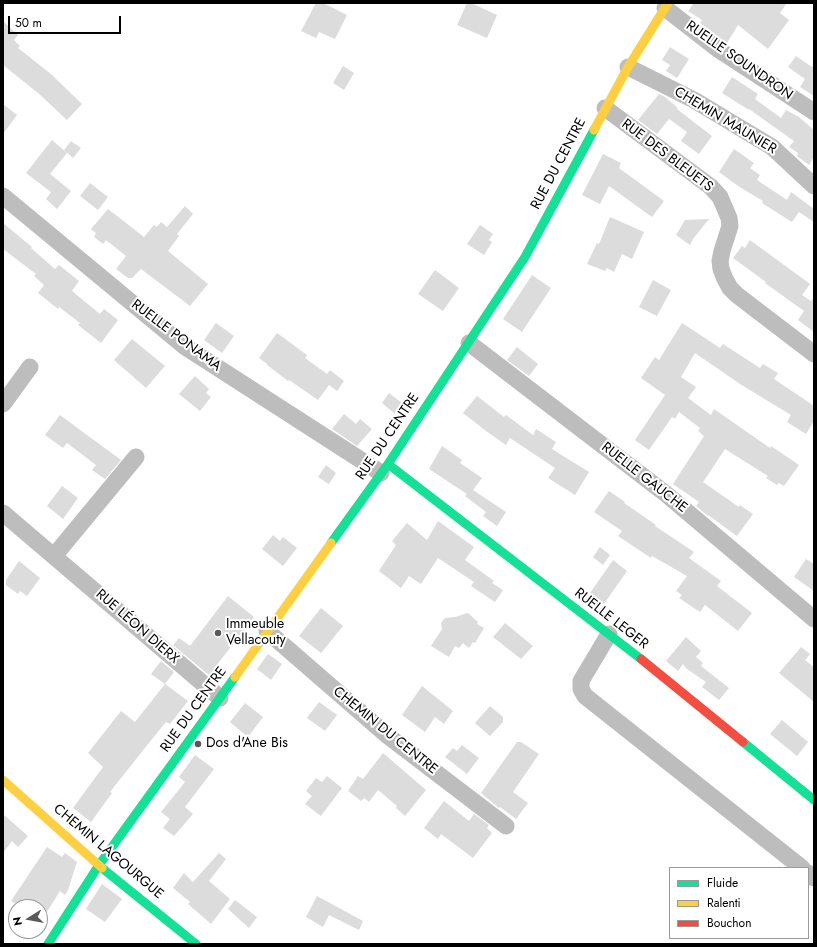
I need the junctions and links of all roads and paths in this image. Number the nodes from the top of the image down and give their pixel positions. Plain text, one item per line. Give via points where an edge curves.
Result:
1 (666, 6) edge
2 (628, 67) junction
3 (605, 108) junction
4 (814, 112) edge
5 (814, 186) edge
6 (3, 196) edge
7 (469, 343) junction
8 (814, 354) edge
9 (30, 367) dead end
10 (3, 404) edge
11 (136, 457) dead end
12 (385, 468) junction
13 (3, 513) edge
14 (54, 556) junction
15 (814, 619) edge
16 (267, 631) junction
17 (609, 634) junction
18 (220, 698) junction
19 (3, 780) edge
20 (814, 800) edge
21 (506, 826) dead end
22 (99, 865) junction
23 (801, 867) edge
24 (48, 944) edge
25 (196, 944) edge

1 - 2 street, RUE DU CENTRE
1 - 4 street, RUELLE SOUNDRON via 719,50
2 - 3 street, RUE DU CENTRE
2 - 5 street, CHEMIN MAUNIER via 694,100 772,148
3 - 7 street, RUE DU CENTRE via 525,257
3 - 8 street, RUE DES BLEUETS via 711,187 720,197 730,226 720,261 730,288
6 - 12 street, RUELLE PONAMA via 184,346
7 - 12 street, RUE DU CENTRE
7 - 15 street, RUELLE GAUCHE via 666,494
9 - 10 street
11 - 14 street
12 - 16 street, RUE DU CENTRE
12 - 17 street, RUELLE LEGER
13 - 14 street, RUE LÉON DIERX
14 - 18 street, RUE LÉON DIERX
16 - 18 street, RUE DU CENTRE
16 - 21 street, CHEMIN DU CENTRE via 388,736
17 - 20 street, RUELLE LEGER
17 - 23 street via 581,681 581,688 586,696
18 - 22 street, RUE DU CENTRE
19 - 22 street, CHEMIN LAGOURGUE
22 - 24 street
22 - 25 street, CHEMIN LAGOURGUE

